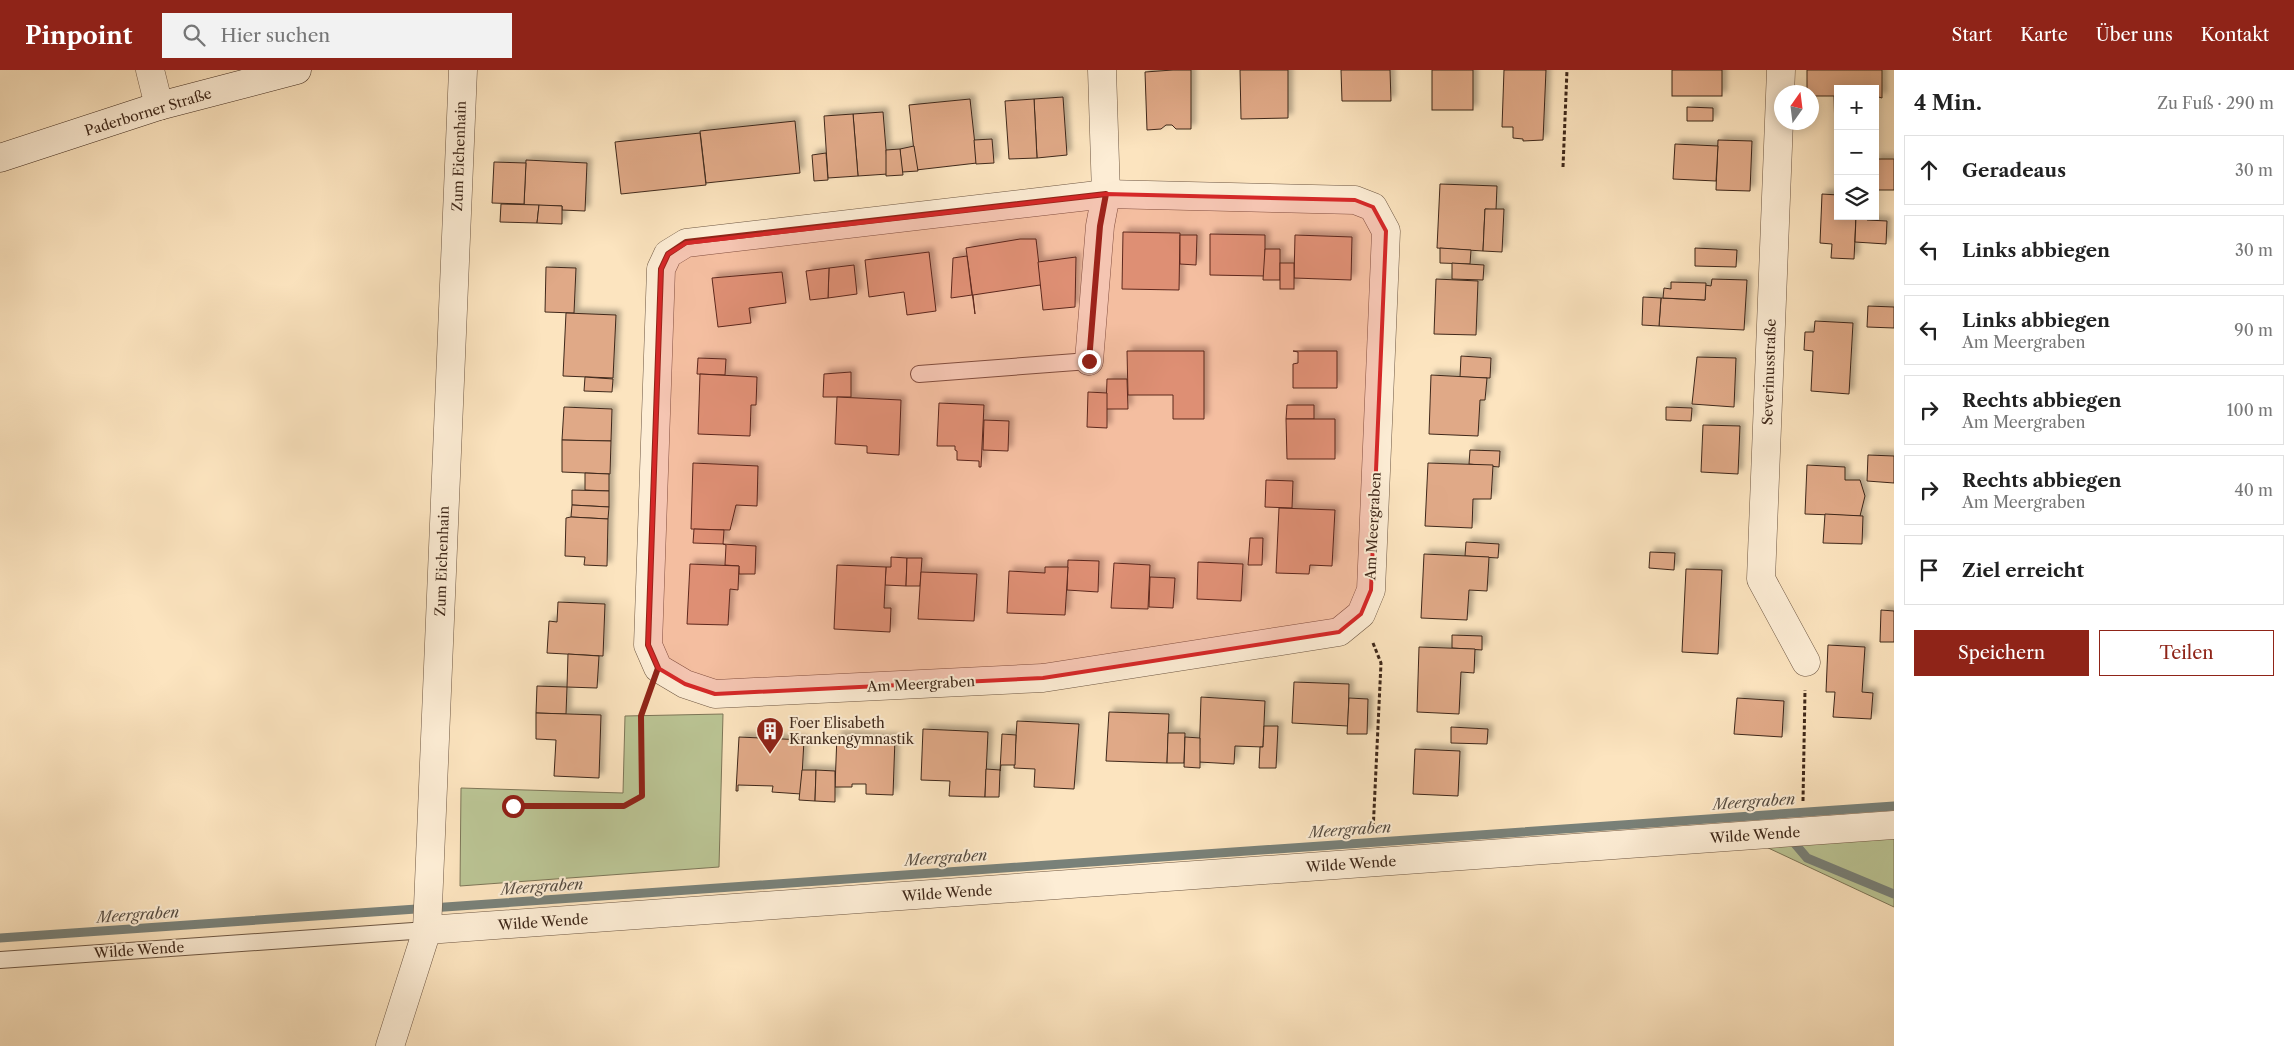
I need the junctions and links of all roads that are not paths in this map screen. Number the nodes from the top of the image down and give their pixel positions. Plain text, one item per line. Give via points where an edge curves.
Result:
1 (150, 70) edge
2 (296, 70) edge
3 (463, 70) edge
4 (1102, 70) edge
5 (1781, 70) edge
6 (159, 106) junction
7 (0, 158) edge
8 (1106, 194) junction
9 (1089, 361) joint
10 (919, 374) dead end
11 (1806, 662) road end
12 (1894, 825) edge
13 (426, 930) junction
14 (0, 960) edge
15 (390, 1046) edge

1 - 6 street
2 - 6 street, Paderborner Straße
3 - 13 street, Zum Eichenhain
4 - 8 street
5 - 11 street, Severinusstraße via 1761,579
6 - 7 street, Paderborner Straße
8 - 8 street, Am Meergraben via 686,242 668,254 661,269 648,645 658,668 685,684 715,694 1043,678 1339,632 1361,614 1371,590 1386,239 1386,231 1373,207 1355,200
8 - 9 street via 1100,226
9 - 10 lane
12 - 13 street, Wilde Wende
13 - 14 lane, Wilde Wende
13 - 15 street, Zum Eichenhain

